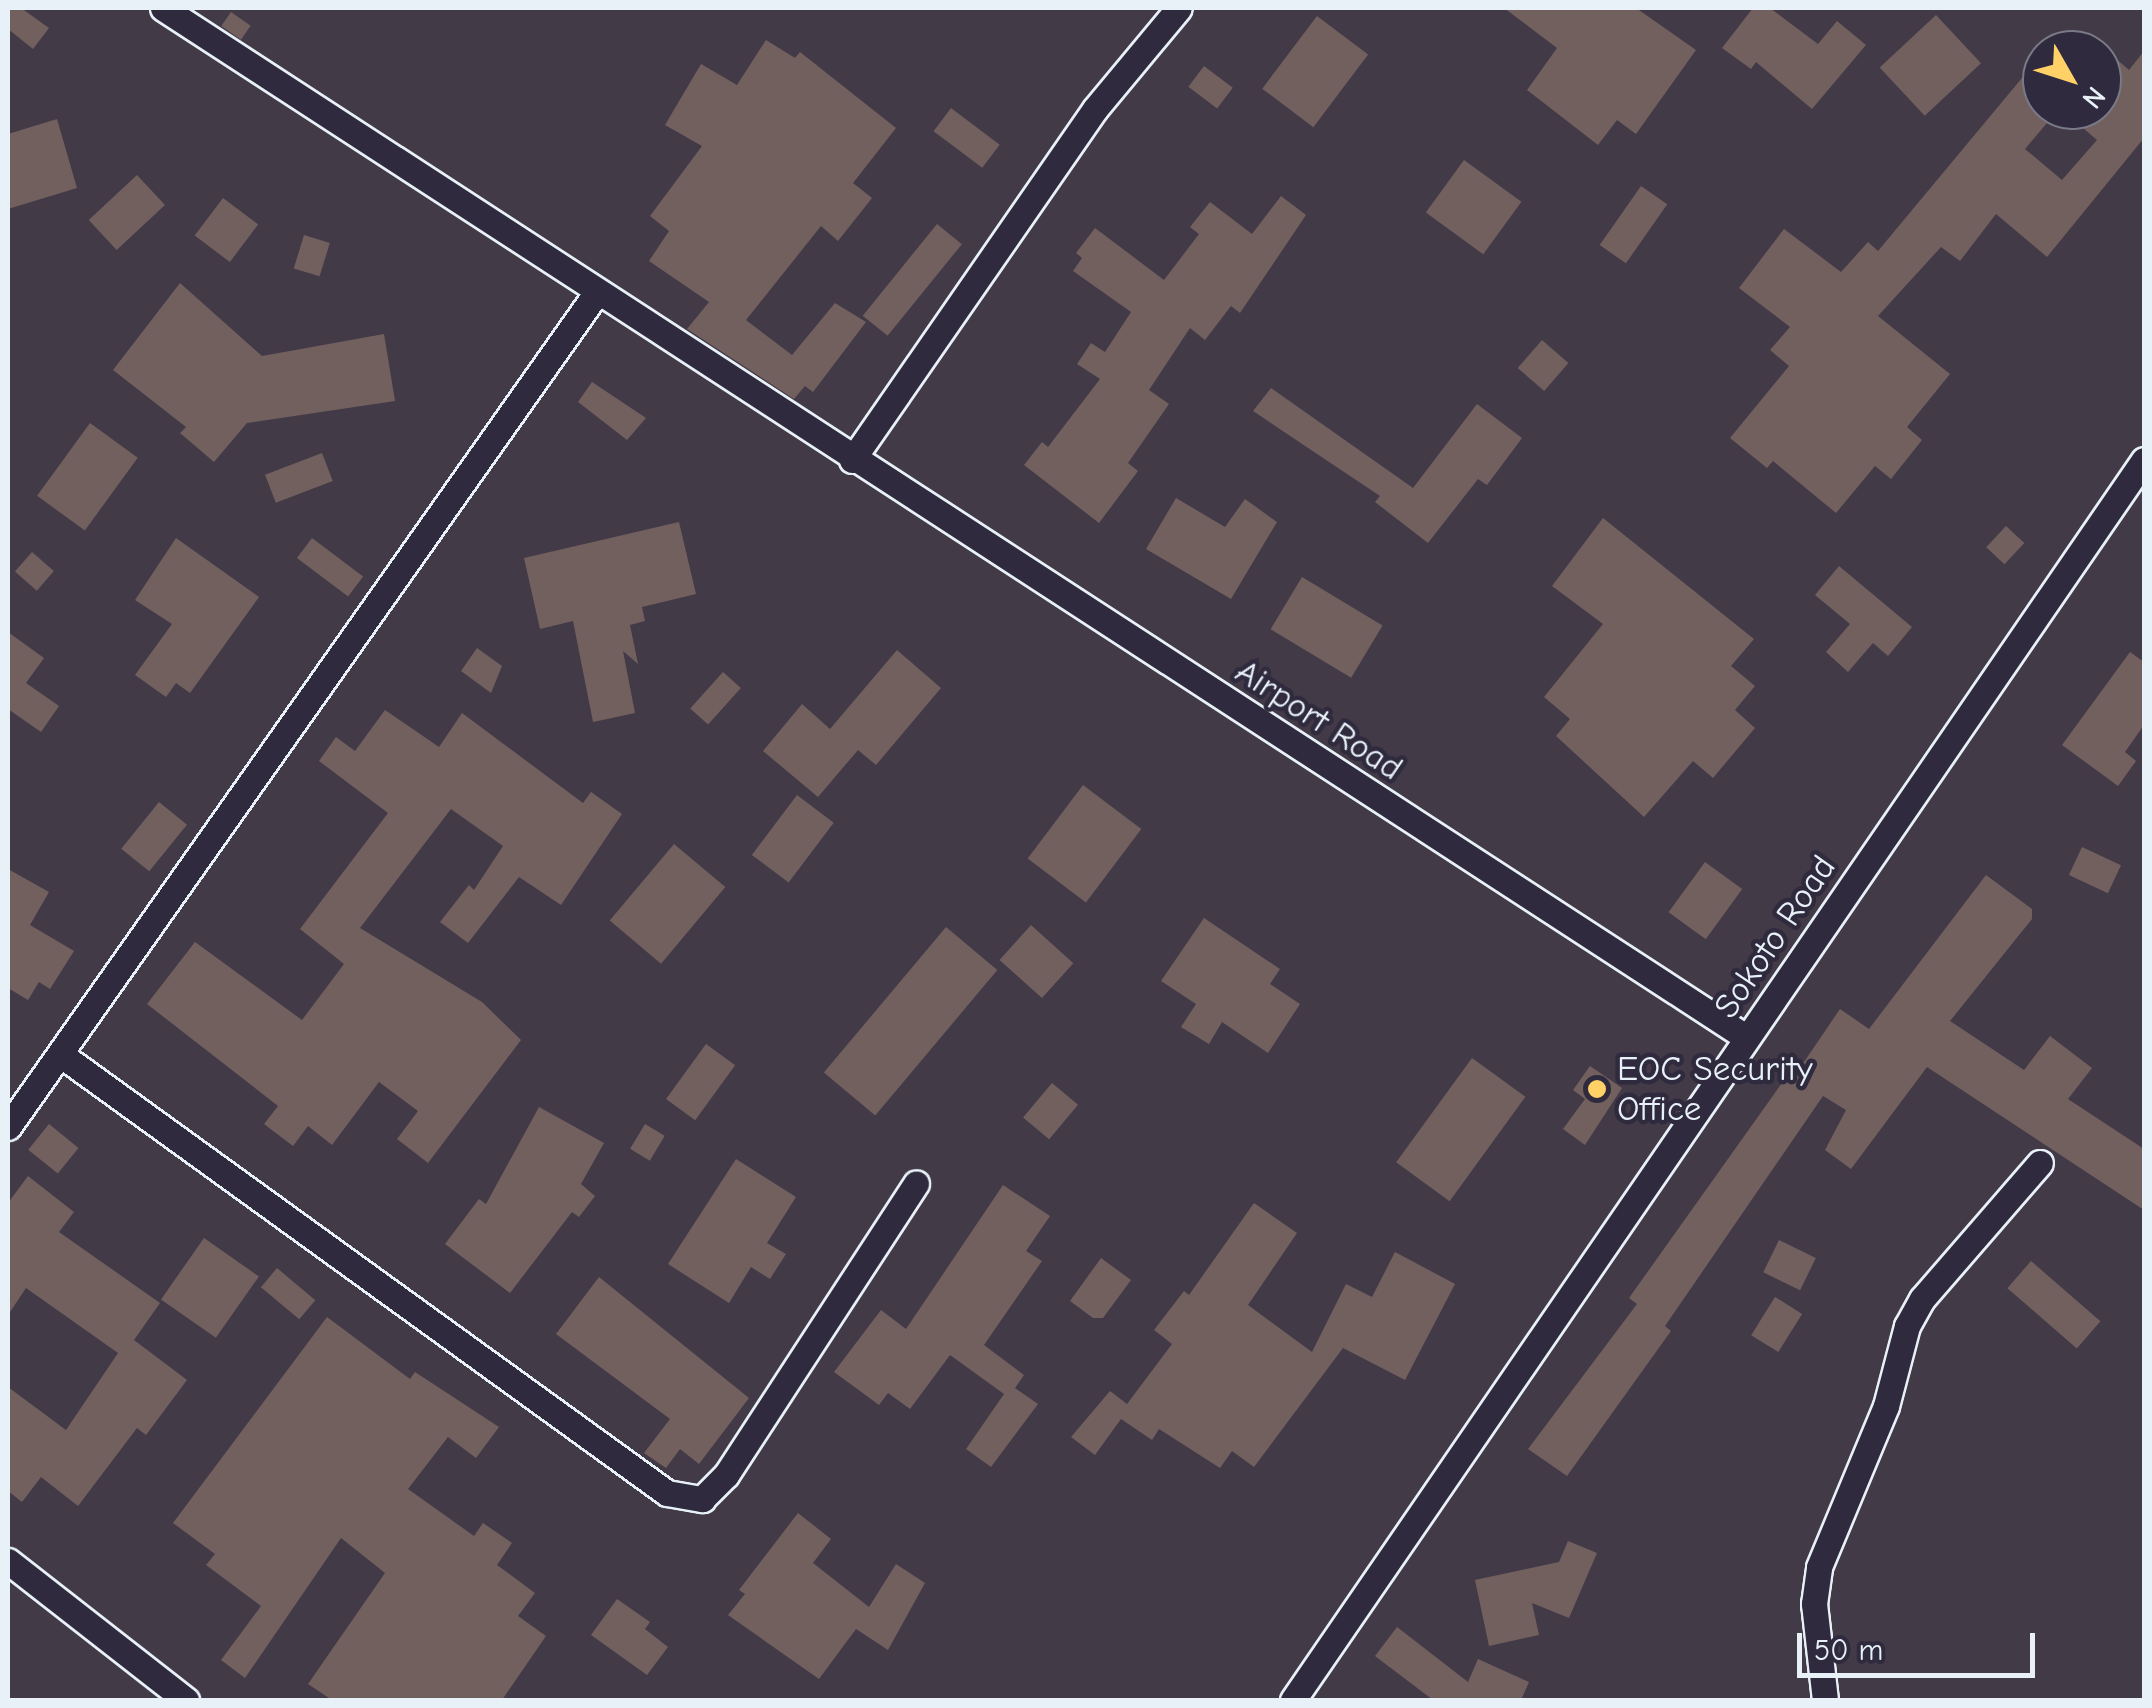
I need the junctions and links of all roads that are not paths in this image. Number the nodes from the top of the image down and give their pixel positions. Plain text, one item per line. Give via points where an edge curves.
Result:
1 (163, 8) edge
2 (1179, 8) edge
3 (597, 292) junction
4 (852, 460) junction
5 (2144, 460) edge
6 (1747, 1038) junction
7 (60, 1054) junction
8 (8, 1127) edge
9 (2040, 1162) dead end
10 (916, 1184) dead end
11 (8, 1561) edge
12 (186, 1700) edge
13 (1293, 1700) edge
14 (1825, 1700) edge

1 - 3 street, Airport Road
2 - 4 street via 1094,109
3 - 4 street, Airport Road
3 - 7 street
4 - 6 street, Airport Road
5 - 6 street, Sokoto Road
6 - 13 street, Sokoto Road
7 - 8 street
7 - 10 street via 667,1494 702,1499 726,1474
9 - 14 street via 1922,1299 1907,1326 1886,1406 1819,1567 1814,1604
11 - 12 street

